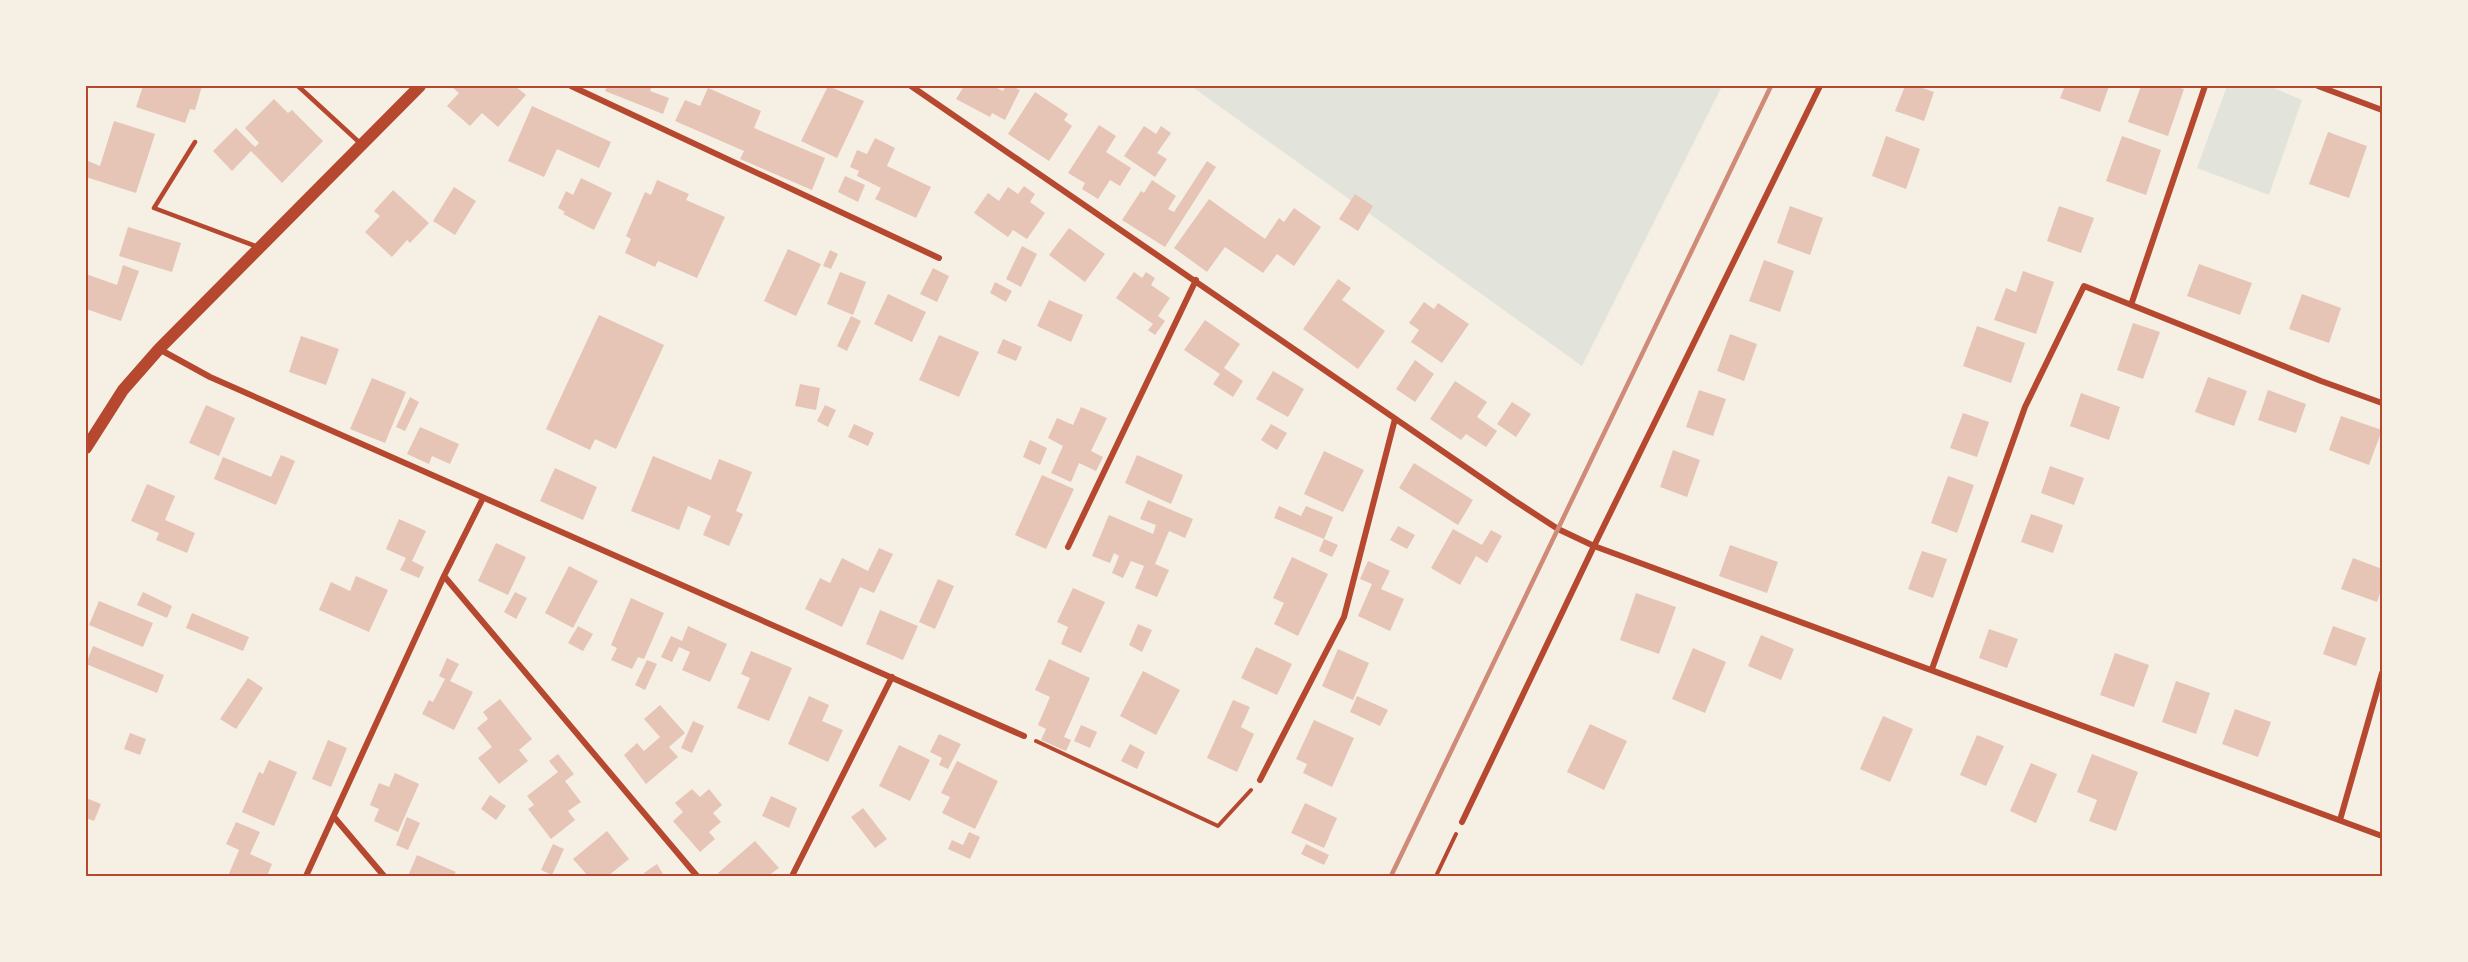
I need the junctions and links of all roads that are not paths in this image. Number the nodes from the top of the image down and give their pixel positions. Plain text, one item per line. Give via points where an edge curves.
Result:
1 (298, 86) edge
2 (420, 86) edge
3 (571, 86) edge
4 (911, 86) edge
5 (1820, 86) edge
6 (2205, 86) edge
7 (2318, 86) edge
8 (2382, 110) edge
9 (195, 142) dead end
10 (362, 145) junction
11 (258, 247) junction
12 (939, 258) dead end
13 (1196, 280) junction
14 (2131, 305) junction
15 (159, 349) junction
16 (2382, 403) edge
17 (1395, 420) junction
18 (86, 448) edge
19 (483, 498) junction
20 (1594, 546) junction
21 (1068, 547) dead end
22 (444, 576) junction
23 (1932, 669) junction
24 (2382, 673) edge
25 (892, 677) junction
26 (1024, 736) road end
27 (1260, 780) road end
28 (334, 817) junction
29 (2340, 820) junction
30 (1462, 822) road end
31 (2382, 836) edge
32 (306, 876) edge
33 (384, 876) edge
34 (697, 876) edge
35 (792, 876) edge

1 - 10 lane
2 - 10 main road
3 - 12 street
4 - 13 street
5 - 20 street
6 - 14 street
7 - 8 street
9 - 11 lane via 154,208
10 - 11 main road
11 - 15 main road
13 - 17 street
13 - 21 street
14 - 16 street
14 - 23 street via 2084,286 2025,407
15 - 18 main road via 123,390
15 - 19 street via 210,377
17 - 20 street via 1558,529
17 - 27 street via 1344,616
19 - 22 street
19 - 25 street
20 - 23 street
20 - 30 street
22 - 28 street
22 - 34 street
23 - 29 street
24 - 29 street
25 - 26 street
25 - 35 street
28 - 32 street
28 - 33 street
29 - 31 street

